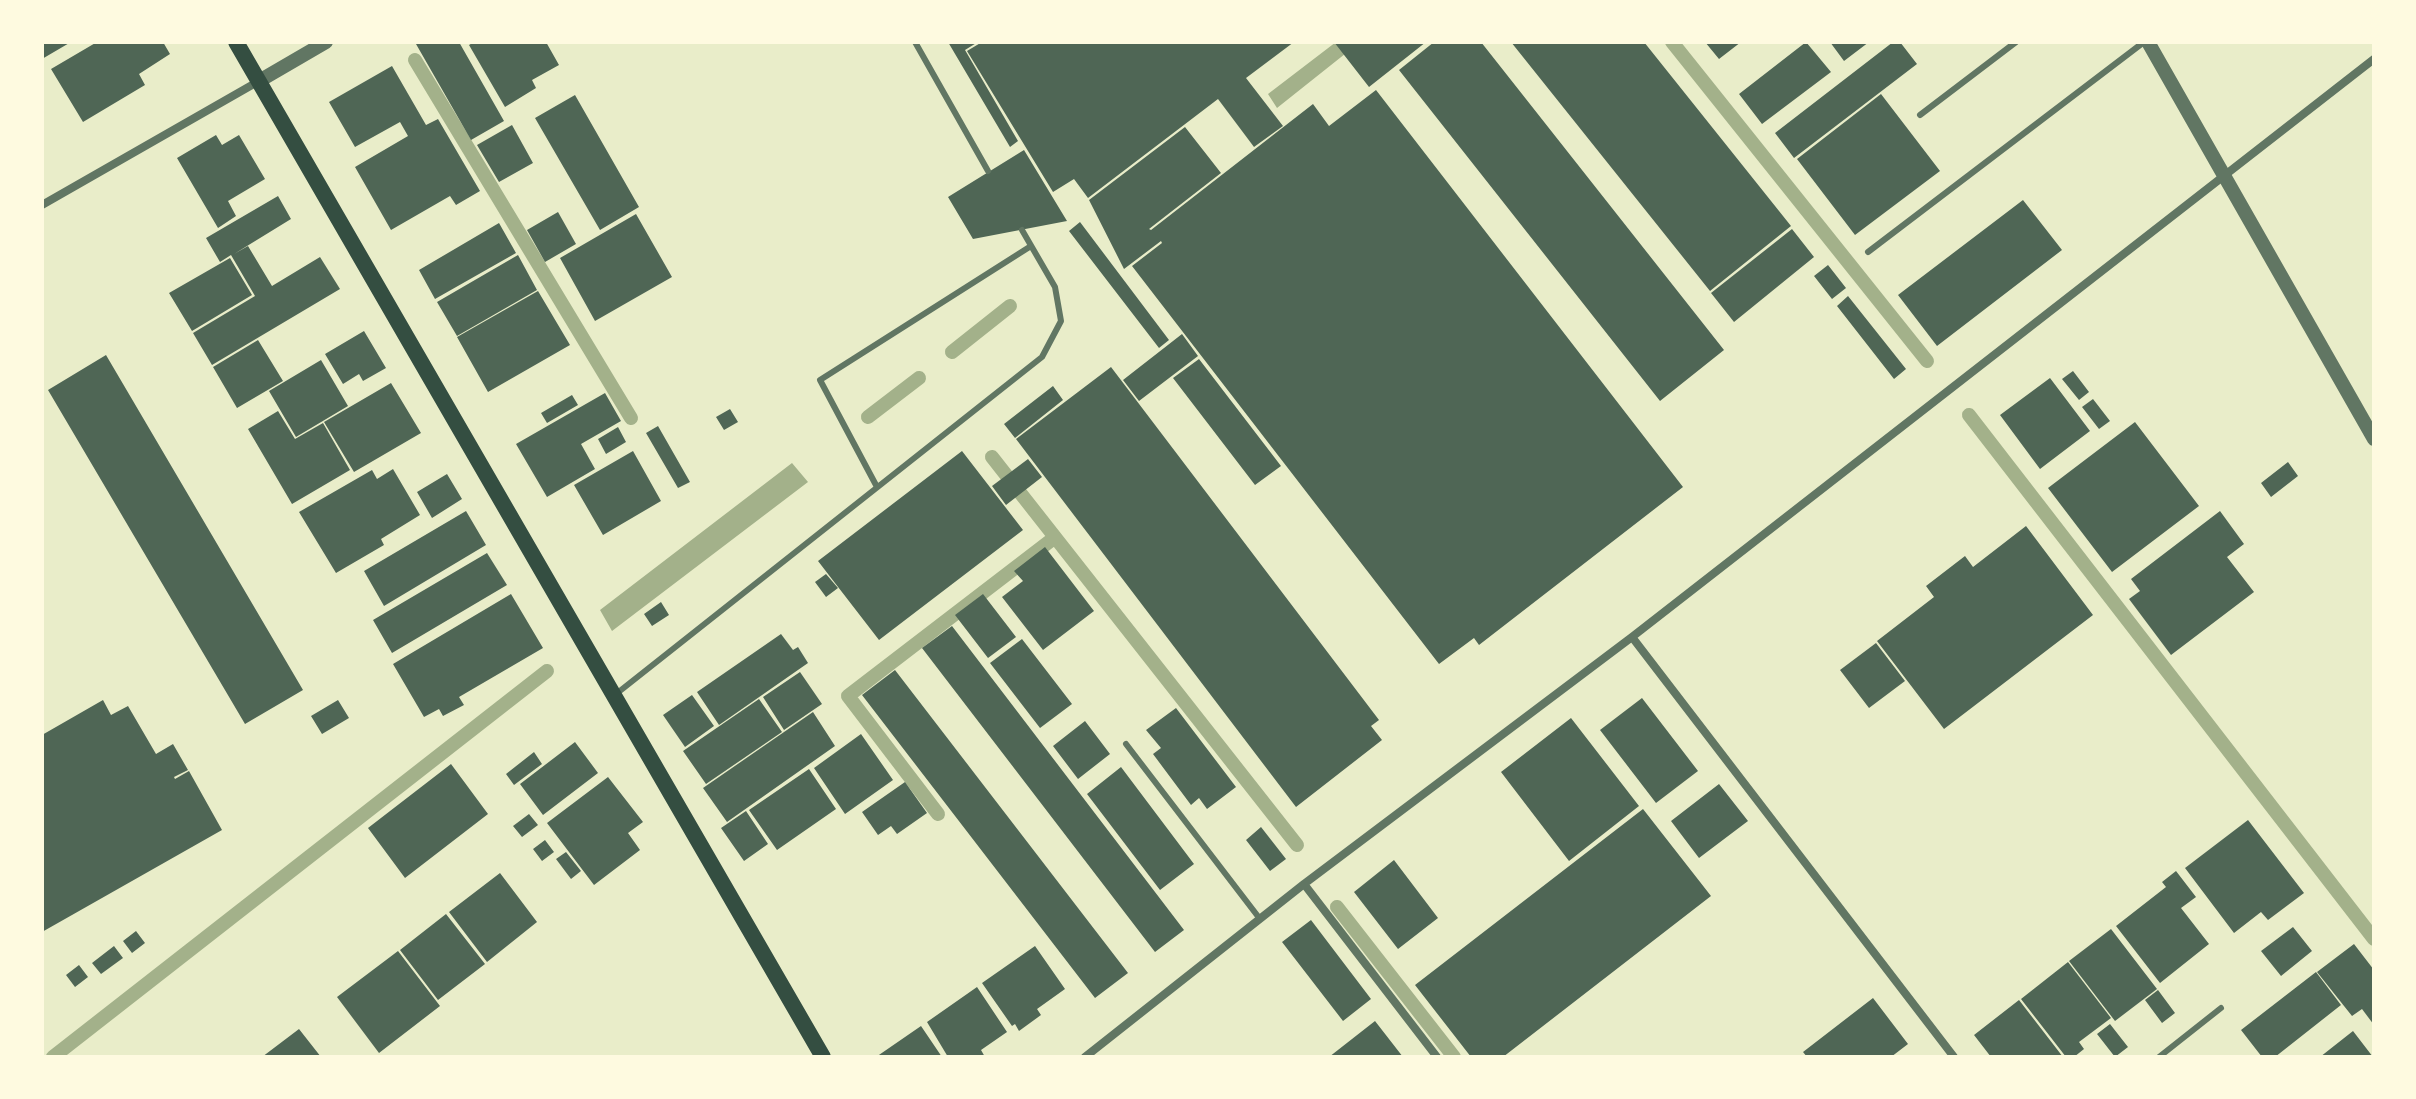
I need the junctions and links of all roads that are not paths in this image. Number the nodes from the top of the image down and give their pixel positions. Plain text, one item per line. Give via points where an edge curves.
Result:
1 (236, 42) edge
2 (326, 42) edge
3 (915, 42) edge
4 (2016, 42) edge
5 (2146, 42) edge
6 (2374, 59) edge
7 (259, 81) junction
8 (1920, 115) dead end
9 (988, 171) dead end
10 (2224, 174) junction
11 (42, 205) edge
12 (1022, 230) dead end
13 (1031, 246) junction
14 (1868, 252) dead end
15 (2374, 439) edge
16 (877, 487) junction
17 (1632, 637) junction
18 (614, 696) junction
19 (1126, 744) dead end
20 (1304, 884) junction
21 (1260, 919) junction
22 (2221, 1008) dead end
23 (823, 1057) edge
24 (1085, 1057) edge
25 (1437, 1057) edge
26 (1954, 1057) edge
27 (2159, 1057) edge

1 - 7 main road
2 - 7 street
3 - 9 lane
4 - 8 lane
5 - 10 street
5 - 14 lane
6 - 10 street
7 - 11 street
7 - 18 main road
10 - 15 street
10 - 17 street
12 - 13 lane
13 - 16 lane via 1055,287 1061,321 1042,357
13 - 16 lane via 820,380
16 - 18 lane
17 - 20 street
17 - 26 street
18 - 23 main road
19 - 21 lane
20 - 21 street
20 - 25 street
21 - 24 street
22 - 27 lane

